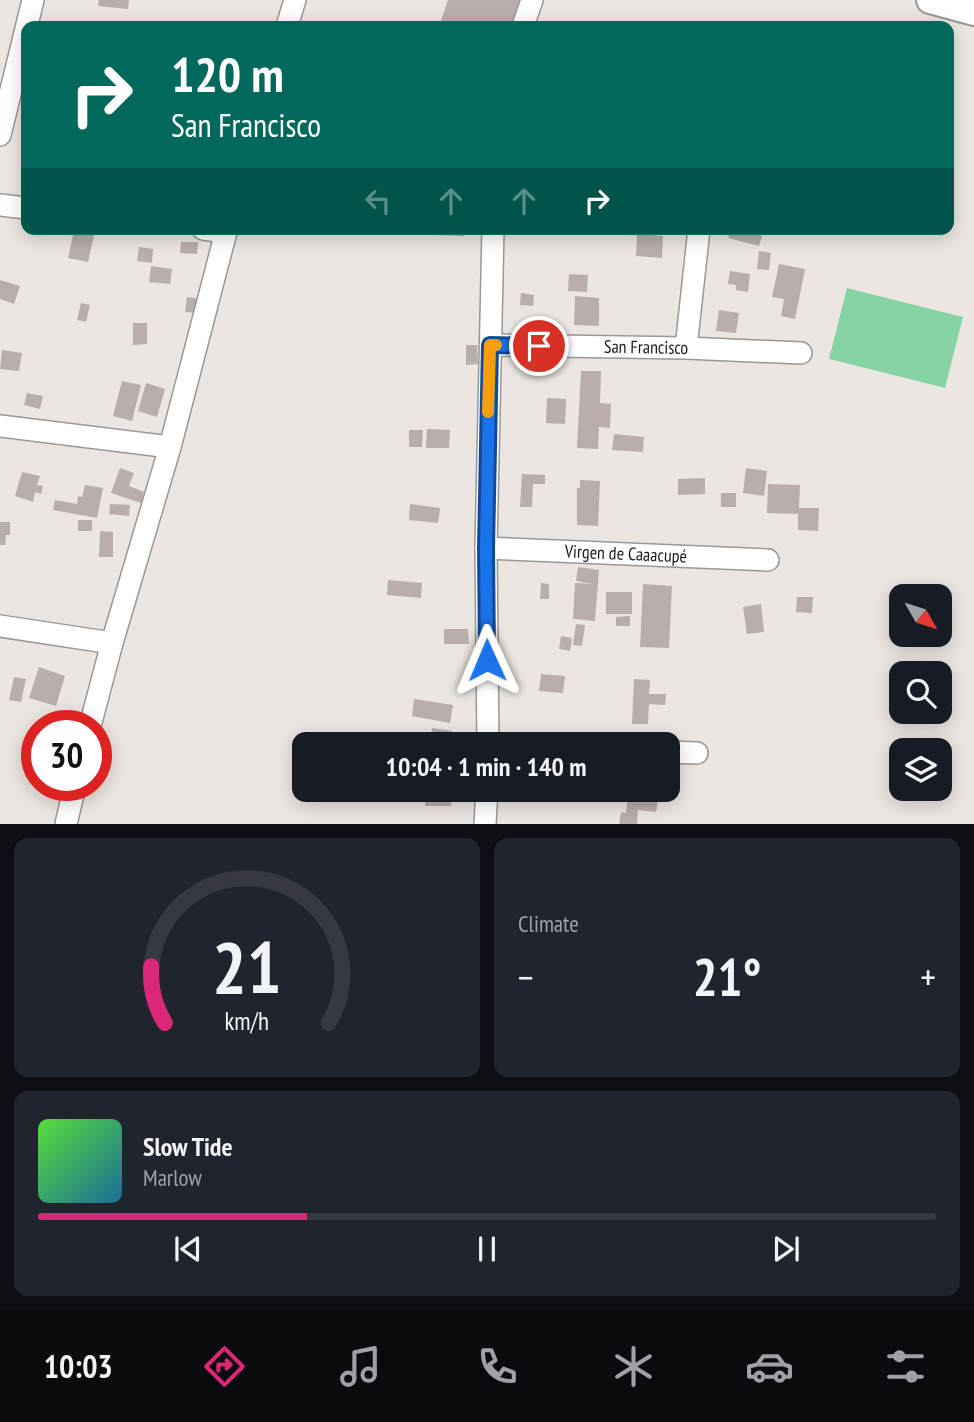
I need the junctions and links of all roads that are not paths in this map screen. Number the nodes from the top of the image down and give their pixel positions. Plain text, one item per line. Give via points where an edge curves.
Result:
1 (33, 0) edge
2 (295, 0) edge
3 (532, 0) edge
4 (930, 0) edge
5 (974, 12) edge
6 (28, 21) edge
7 (289, 21) edge
8 (525, 21) edge
9 (21, 49) edge
10 (0, 135) edge
11 (0, 205) edge
12 (21, 207) edge
13 (225, 235) edge
14 (493, 235) edge
15 (698, 235) edge
16 (490, 345) junction
17 (687, 348) junction
18 (801, 354) dead end
19 (0, 426) edge
20 (170, 447) junction
21 (486, 548) junction
22 (768, 560) dead end
23 (0, 625) edge
24 (112, 643) junction
25 (94, 710) edge
26 (488, 732) edge
27 (680, 752) edge
28 (697, 753) dead end
29 (71, 801) edge
30 (486, 802) edge
31 (66, 824) edge
32 (485, 824) edge

1 - 6 street
2 - 7 street
3 - 8 street
4 - 5 street
9 - 10 street
11 - 12 street
13 - 20 street
14 - 16 street
15 - 17 street
16 - 17 street, San Francisco
16 - 21 street
17 - 18 street, San Francisco
19 - 20 street
20 - 24 street
21 - 22 street, Virgen de Caaacupé
21 - 26 street
23 - 24 street
24 - 25 street
27 - 28 street
29 - 31 street
30 - 32 street

